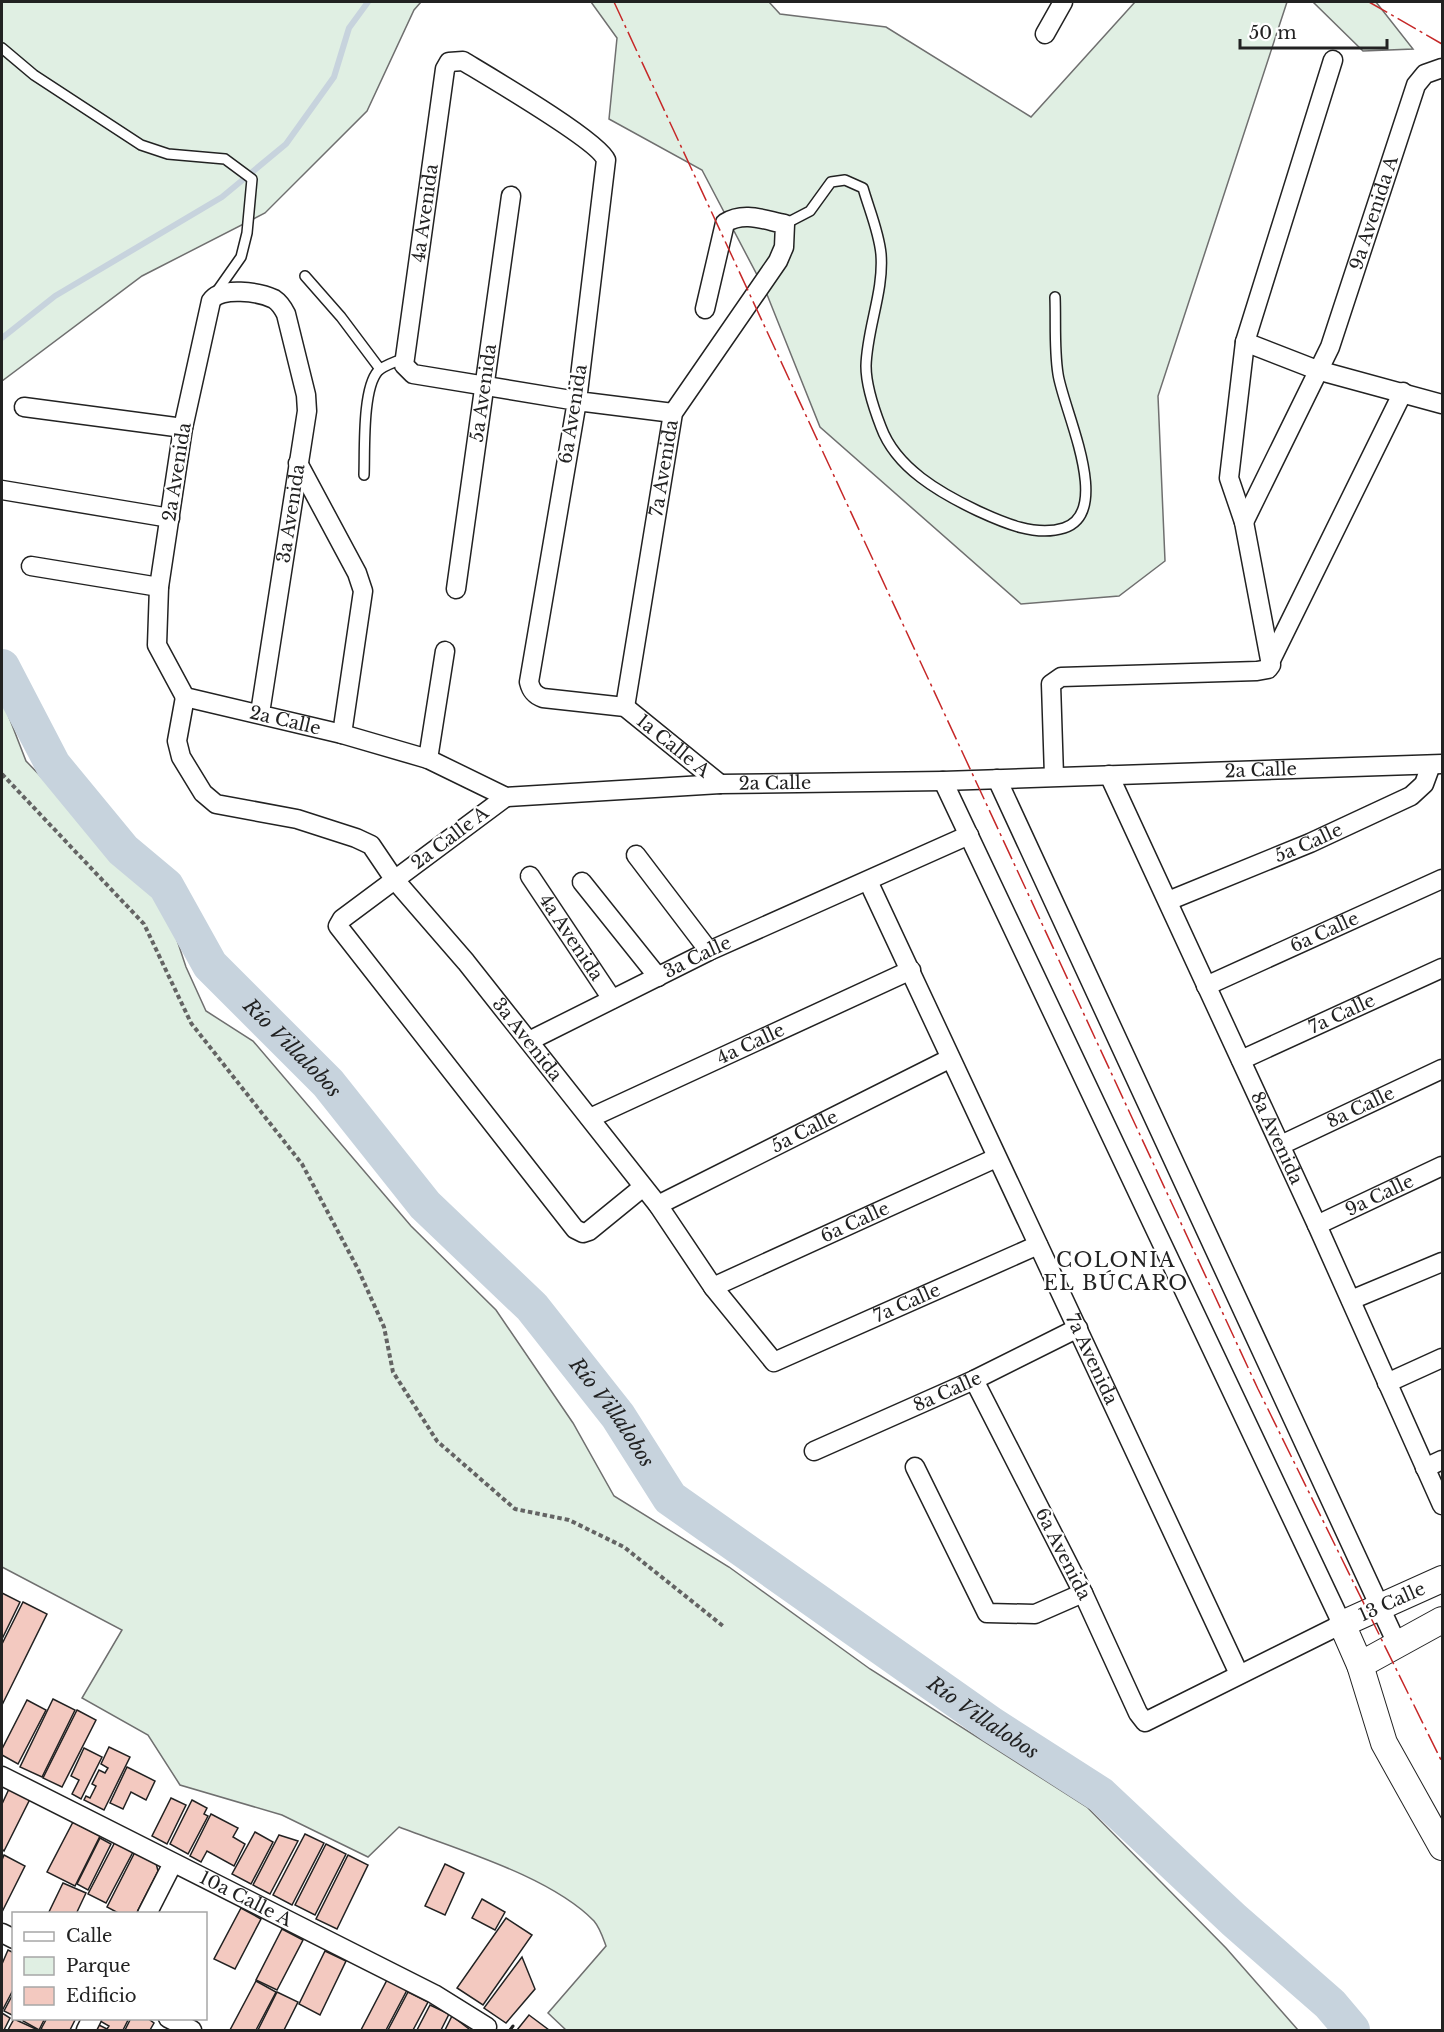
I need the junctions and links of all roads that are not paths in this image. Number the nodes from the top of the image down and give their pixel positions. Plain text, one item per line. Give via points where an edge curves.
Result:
1 (1063, 2) edge
2 (1045, 34) dead end
3 (2, 48) edge
4 (1333, 60) dead end
5 (1443, 68) edge
6 (598, 149) joint
7 (511, 196) dead end
8 (785, 225) junction
9 (305, 276) dead end
10 (1055, 297) dead end
11 (212, 298) junction
12 (705, 309) dead end
13 (1245, 342) junction
14 (404, 358) junction
15 (380, 369) junction
16 (1317, 370) junction
17 (486, 386) junction
18 (1403, 392) junction
19 (577, 401) junction
20 (1443, 404) edge
21 (24, 407) dead end
22 (673, 413) junction
23 (183, 428) junction
24 (298, 463) junction
25 (364, 475) dead end
26 (2, 490) edge
27 (170, 518) junction
28 (1244, 522) junction
29 (30, 566) dead end
30 (159, 586) junction
31 (456, 589) dead end
32 (445, 651) dead end
33 (1271, 660) junction
34 (529, 682) joint
35 (185, 697) junction
36 (626, 707) junction
37 (260, 713) junction
38 (342, 734) junction
39 (428, 759) junction
40 (1439, 765) edge
41 (1109, 775) junction
42 (1054, 776) junction
43 (997, 779) junction
44 (943, 781) junction
45 (720, 784) junction
46 (506, 797) junction
47 (969, 836) junction
48 (636, 855) dead end
49 (530, 876) dead end
50 (394, 879) junction
51 (1443, 879) edge
52 (868, 881) junction
53 (582, 882) dead end
54 (1168, 901) junction
55 (709, 951) junction
56 (1443, 968) edge
57 (911, 970) junction
58 (658, 977) junction
59 (1206, 986) junction
60 (612, 999) junction
61 (529, 1041) junction
62 (949, 1059) junction
63 (1241, 1060) junction
64 (1443, 1069) edge
65 (590, 1118) junction
66 (1281, 1145) junction
67 (996, 1158) junction
68 (1443, 1166) edge
69 (643, 1187) junction
70 (658, 1205) junction
71 (1317, 1225) junction
72 (1038, 1245) junction
73 (1443, 1262) edge
74 (713, 1287) junction
75 (1351, 1300) junction
76 (1078, 1328) junction
77 (1443, 1358) edge
78 (777, 1360) joint
79 (974, 1380) junction
80 (1388, 1383) junction
81 (814, 1451) dead end
82 (1443, 1460) edge
83 (915, 1467) dead end
84 (1425, 1468) junction
85 (1443, 1505) edge
86 (1443, 1580) edge
87 (1083, 1593) junction
88 (1380, 1608) junction
89 (1443, 1620) edge
90 (1342, 1624) junction
91 (1398, 1646) junction
92 (1360, 1665) junction
93 (1239, 1674) junction
94 (2, 1776) edge
95 (1443, 1847) edge
96 (173, 1863) junction
97 (148, 1912) edge
98 (170, 2020) edge
99 (487, 2027) dead end
100 (192, 2031) edge

1 - 2 street
3 - 11 lane via 34,75 141,145 168,154 225,159 249,177 252,189 241,257
4 - 13 street
5 - 16 street, 9a Avenida A via 1425,74 1416,85 1340,320
6 - 14 street, 4a Avenida via 463,61 449,62
6 - 19 street, 6a Avenida via 604,154 606,168
7 - 17 street, 5a Avenida
8 - 10 lane via 810,211 831,182 845,180 863,188 881,253 878,303 866,367 882,430 906,467 958,502 1034,531 1071,526 1080,517 1088,497 1058,374
8 - 12 street via 744,216 725,224
8 - 22 street, 7a Avenida via 784,247 778,261
9 - 15 lane
11 - 23 street, 2a Avenida
11 - 24 street, 3a Avenida via 227,290 267,297 276,300 286,314 306,395
13 - 16 street
13 - 28 street via 1229,478
14 - 15 lane
14 - 17 street via 404,365 413,374
15 - 25 lane via 373,379 368,402
16 - 18 street
16 - 28 street, 9a Avenida A
17 - 19 street
17 - 31 street, 5a Avenida
18 - 20 street
18 - 33 street
19 - 22 street
19 - 34 street, 6a Avenida
21 - 23 street
22 - 36 street, 7a Avenida
23 - 27 street, 2a Avenida
24 - 37 street, 3a Avenida
24 - 38 street via 363,591
26 - 27 street
27 - 30 street, 2a Avenida
28 - 33 street
29 - 30 street
30 - 35 street, 2a Avenida via 157,645
32 - 39 street
33 - 42 street via 1268,669 1257,671 1061,676 1051,684
34 - 36 street, 1a Calle A via 536,696 543,698
35 - 37 street, 2a Calle
35 - 50 street, 3a Avenida via 177,741 181,757 203,793 216,804 297,819 356,838 371,845
36 - 45 street, 1a Calle A
37 - 38 street, 2a Calle
38 - 39 street, 2a Calle
39 - 46 street, 2a Calle
40 - 41 street, 2a Calle
40 - 54 street, 5a Calle via 1411,796 1310,843
41 - 42 street, 2a Calle
41 - 54 street, 8a Avenida
42 - 43 street, 2a Calle
43 - 44 street, 2a Calle
43 - 88 street
44 - 45 street, 2a Calle
44 - 47 street
45 - 46 street, 2a Calle
46 - 50 street, 2a Calle A
47 - 52 street, 3a Calle
47 - 90 street
48 - 55 street
49 - 60 street, 4a Avenida
50 - 61 street, 3a Avenida
50 - 69 street, 2a Calle A via 338,926 575,1229 589,1231
51 - 59 street, 6a Calle
52 - 55 street, 3a Calle
52 - 57 street, 7a Avenida
53 - 58 street
54 - 59 street, 8a Avenida
55 - 58 street, 3a Calle
56 - 63 street, 7a Calle
57 - 62 street, 7a Avenida
57 - 65 street, 4a Calle
58 - 60 street, 3a Calle
59 - 63 street, 8a Avenida
60 - 61 street, 3a Calle
61 - 65 street, 3a Avenida
62 - 67 street, 7a Avenida
62 - 70 street, 5a Calle
63 - 66 street, 8a Avenida
64 - 66 street, 8a Calle
65 - 69 street, 3a Avenida
66 - 71 street, 8a Avenida
67 - 72 street, 7a Avenida
67 - 74 street, 6a Calle
68 - 71 street, 9a Calle
69 - 70 street, 3a Avenida
70 - 74 street, 3a Avenida
71 - 75 street, 8a Avenida
72 - 76 street, 7a Avenida
72 - 78 street, 7a Calle
73 - 75 street
74 - 78 street, 3a Avenida via 771,1359
75 - 80 street, 8a Avenida
76 - 79 street, 8a Calle
76 - 93 street, 7a Avenida
77 - 80 street
79 - 81 street, 8a Calle
79 - 87 street, 6a Avenida
80 - 84 street, 8a Avenida
82 - 84 street
83 - 87 street via 987,1614 1035,1614
84 - 85 street, 8a Avenida
86 - 88 main road, 13 Calle
87 - 93 street, 6a Avenida via 1145,1722
88 - 90 main road, 13 Calle
88 - 91 street
89 - 91 main road, 13 Calle
90 - 92 main road
90 - 93 street
91 - 92 main road, 13 Calle
92 - 95 main road via 1384,1743
94 - 96 street, 10a Calle A
96 - 97 street
96 - 99 street, 10a Calle A via 434,1994
98 - 100 street

